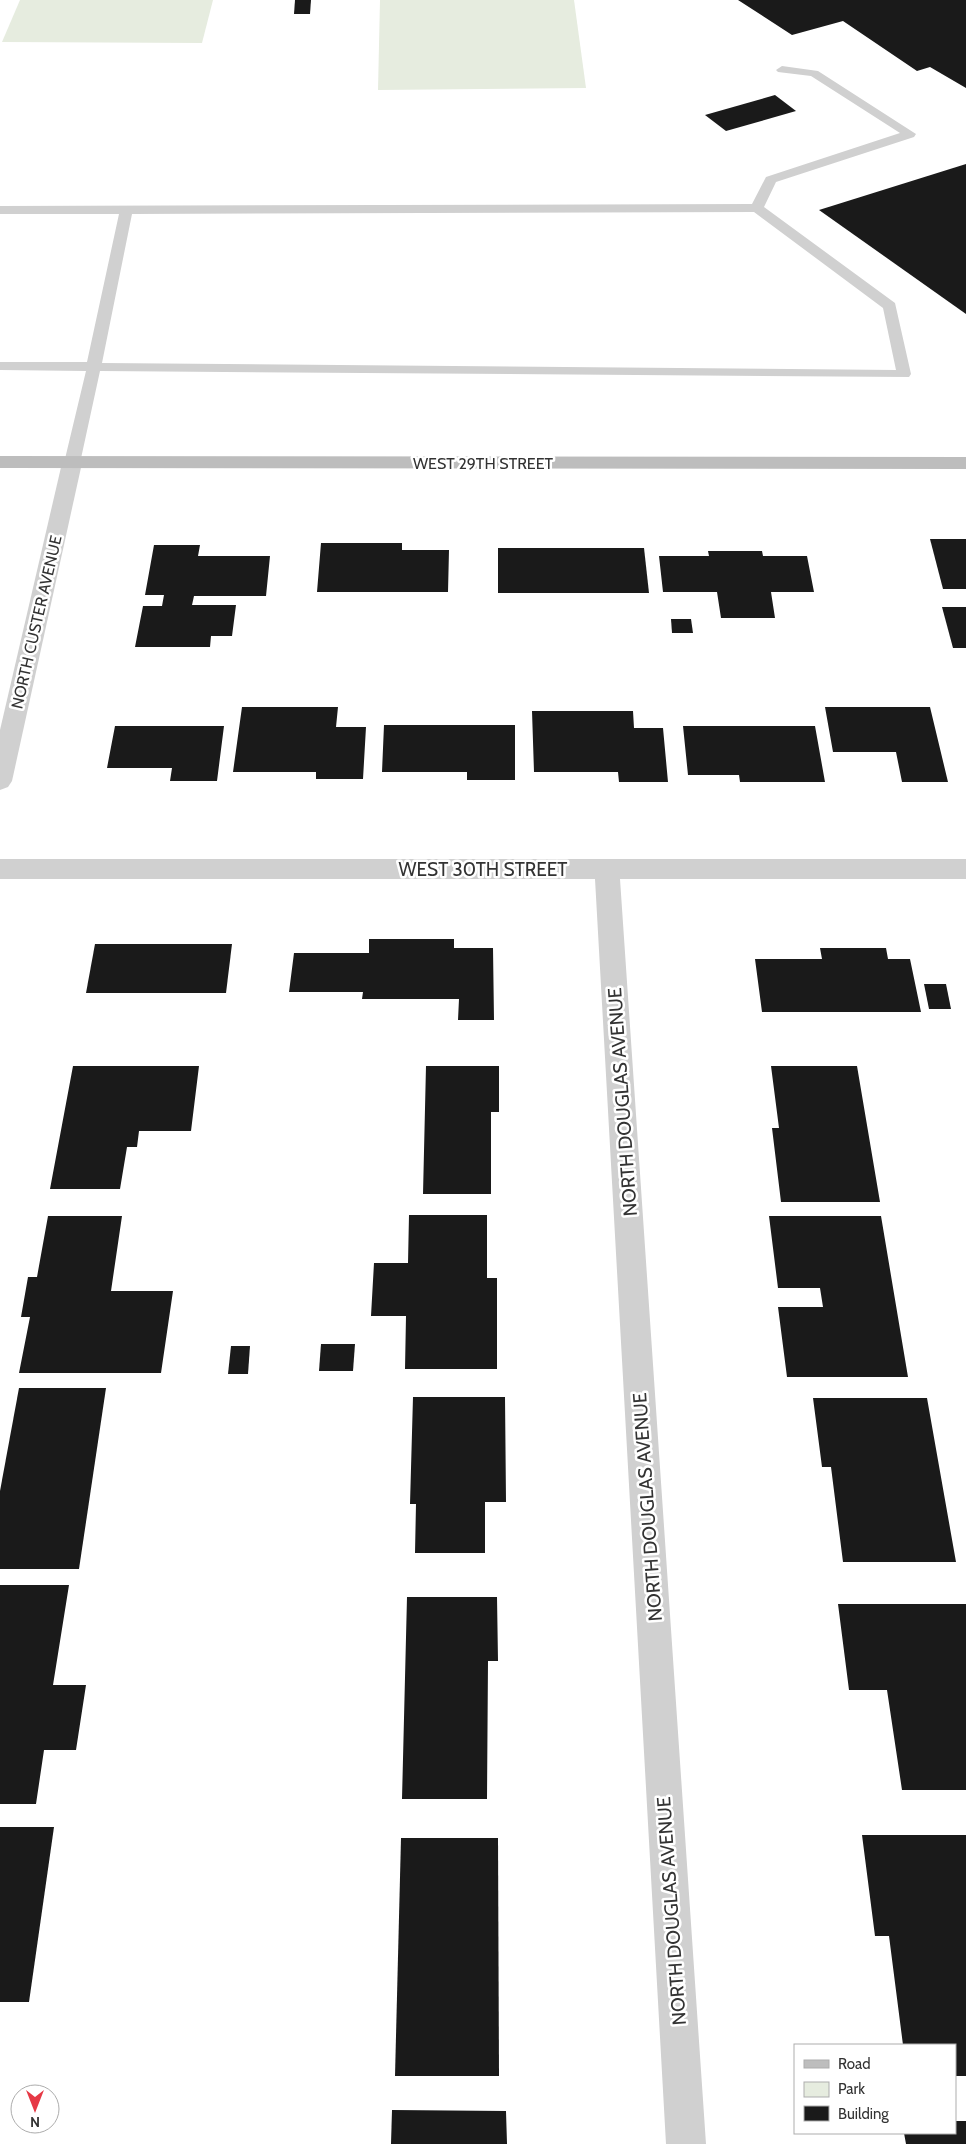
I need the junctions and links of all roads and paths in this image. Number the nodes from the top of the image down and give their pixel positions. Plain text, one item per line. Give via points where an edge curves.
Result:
1 (782, 70) dead end
2 (757, 208) junction
3 (0, 210) edge
4 (126, 210) junction
5 (0, 366) edge
6 (94, 366) junction
7 (0, 462) edge
8 (72, 462) junction
9 (966, 463) edge
10 (0, 781) edge
11 (0, 869) edge
12 (607, 869) junction
13 (966, 869) edge
14 (686, 2144) edge

1 - 2 lane via 814,73 910,134 771,180
2 - 4 lane
2 - 6 lane via 890,306 904,374
3 - 4 lane
4 - 6 lane
5 - 6 lane
6 - 8 lane
7 - 8 main road, WEST 29TH STREET
8 - 9 main road, WEST 29TH STREET
8 - 10 street, NORTH CUSTER AVENUE
11 - 12 street, WEST 30TH STREET
12 - 13 street, WEST 30TH STREET
12 - 14 street, NORTH DOUGLAS AVENUE

